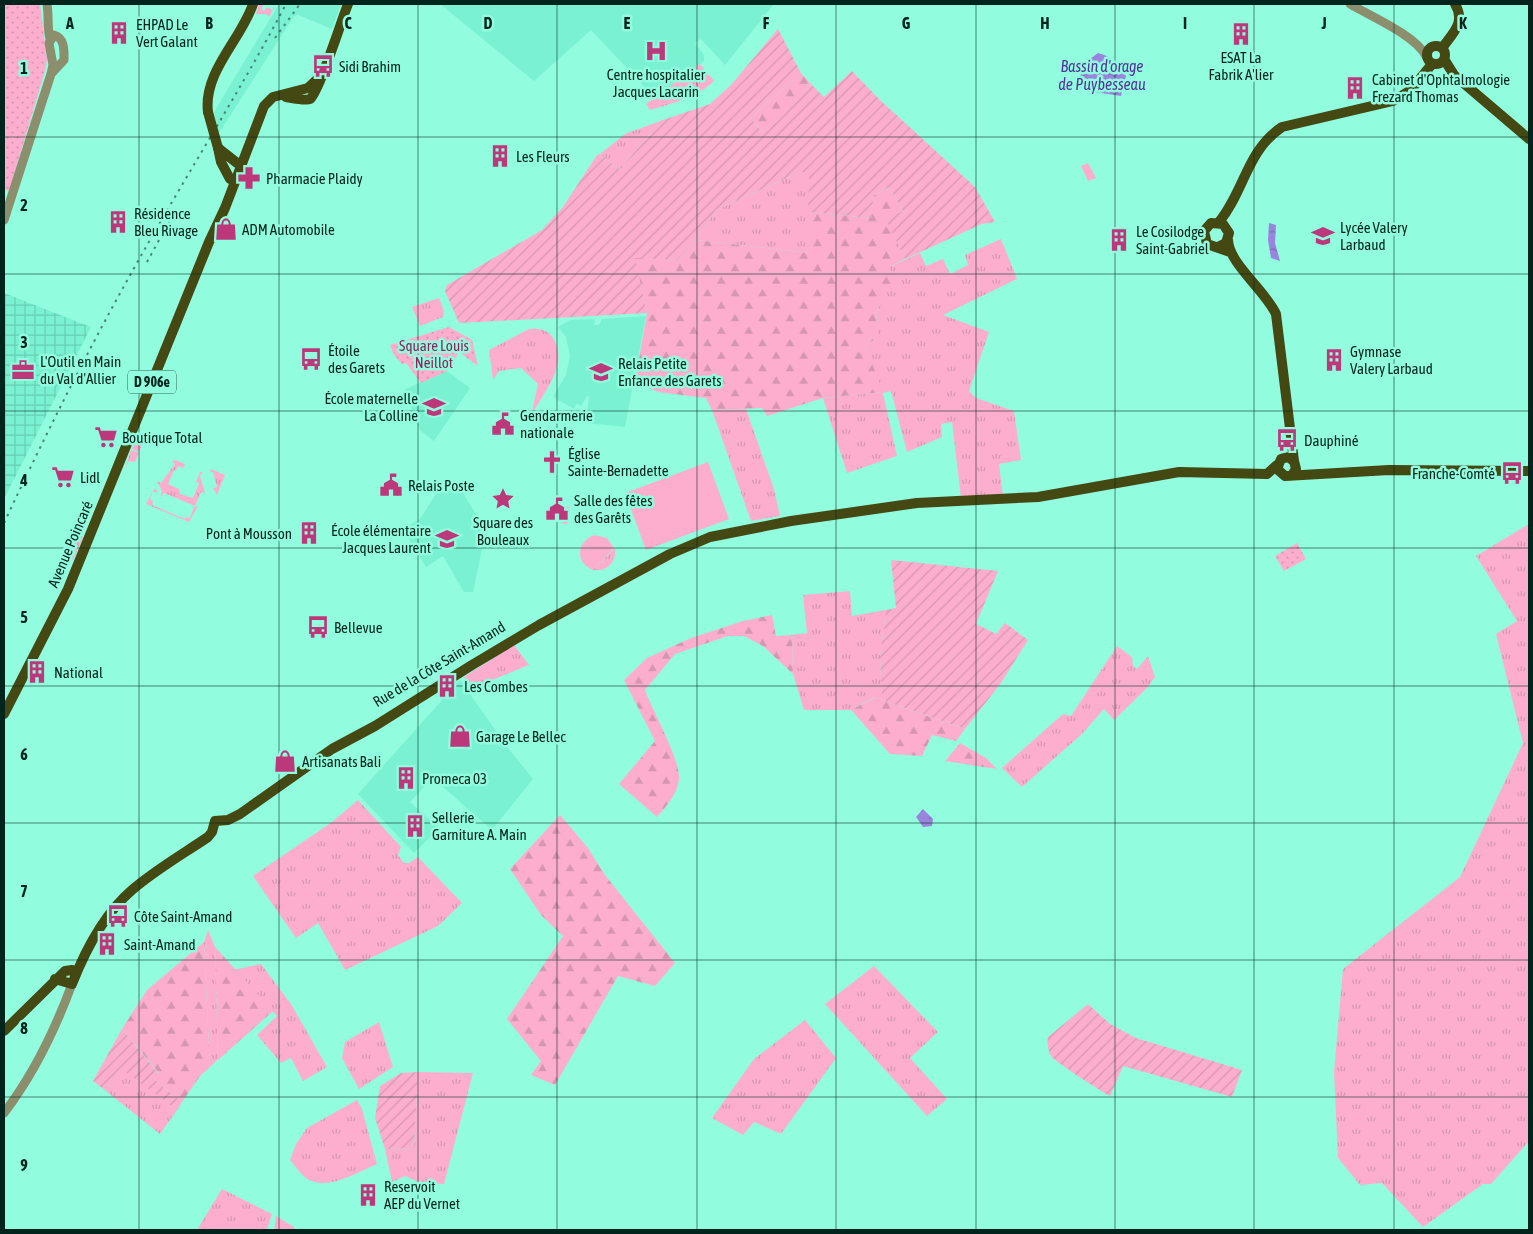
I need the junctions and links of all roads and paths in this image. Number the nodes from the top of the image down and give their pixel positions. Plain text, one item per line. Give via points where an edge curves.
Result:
1 (47, 4) edge
2 (253, 4) edge
3 (348, 4) edge
4 (1350, 4) edge
5 (1455, 4) edge
6 (50, 39) junction
7 (1442, 48) junction
8 (1444, 59) junction
9 (1429, 60) junction
10 (54, 69) junction
11 (255, 128) junction
12 (1529, 139) edge
13 (218, 148) junction
14 (237, 163) junction
15 (235, 179) junction
16 (4, 220) edge
17 (1222, 225) junction
18 (1228, 240) junction
19 (1218, 247) junction
20 (1230, 252) junction
21 (1286, 467) junction
22 (1529, 471) edge
23 (539, 625) junction
24 (4, 714) edge
25 (358, 734) junction
26 (77, 972) junction
27 (55, 979) junction
28 (72, 984) junction
29 (4, 1031) edge
30 (4, 1113) edge

1 - 6 street
2 - 13 main road, bridge via 212,80 207,96
3 - 11 main road via 322,75 306,93 278,96 266,103
4 - 9 street via 1398,31 1419,46
5 - 7 main road via 1460,21
6 - 10 street
6 - 10 street via 58,36 63,43 64,60
7 - 8 main road
7 - 9 main road via 1430,47
8 - 9 main road via 1439,64
8 - 12 main road via 1454,75
9 - 17 main road via 1411,90 1394,101 1292,124 1275,131 1259,148
10 - 16 street
11 - 14 main road
11 - 15 main road
13 - 14 main road
13 - 15 main road via 221,162
14 - 15 main road
15 - 24 main road, Avenue Poincaré / D 906e via 70,583
17 - 18 main road
17 - 19 main road via 1211,223 1206,226 1204,238 1207,244
18 - 19 main road
18 - 20 main road
19 - 20 main road
20 - 21 main road via 1268,299 1276,314 1291,445
21 - 22 main road via 1312,476 1324,472 1389,470
21 - 23 main road via 1267,474 1179,472 1038,497 917,503 710,537 670,554
23 - 25 main road, Rue de la Côte Saint-Amand
23 - 25 main road, Rue de la Côte Saint-Amand via 464,663
25 - 26 main road, Rue de la Côte Saint-Amand via 303,768 240,814 228,820 215,821 208,837 131,890 86,950
26 - 27 main road via 65,970
26 - 28 main road, Rue de la Côte Saint-Amand
27 - 28 main road
27 - 29 main road
28 - 30 street, Rue de la Côte Saint-Amand via 56,1025 31,1073

